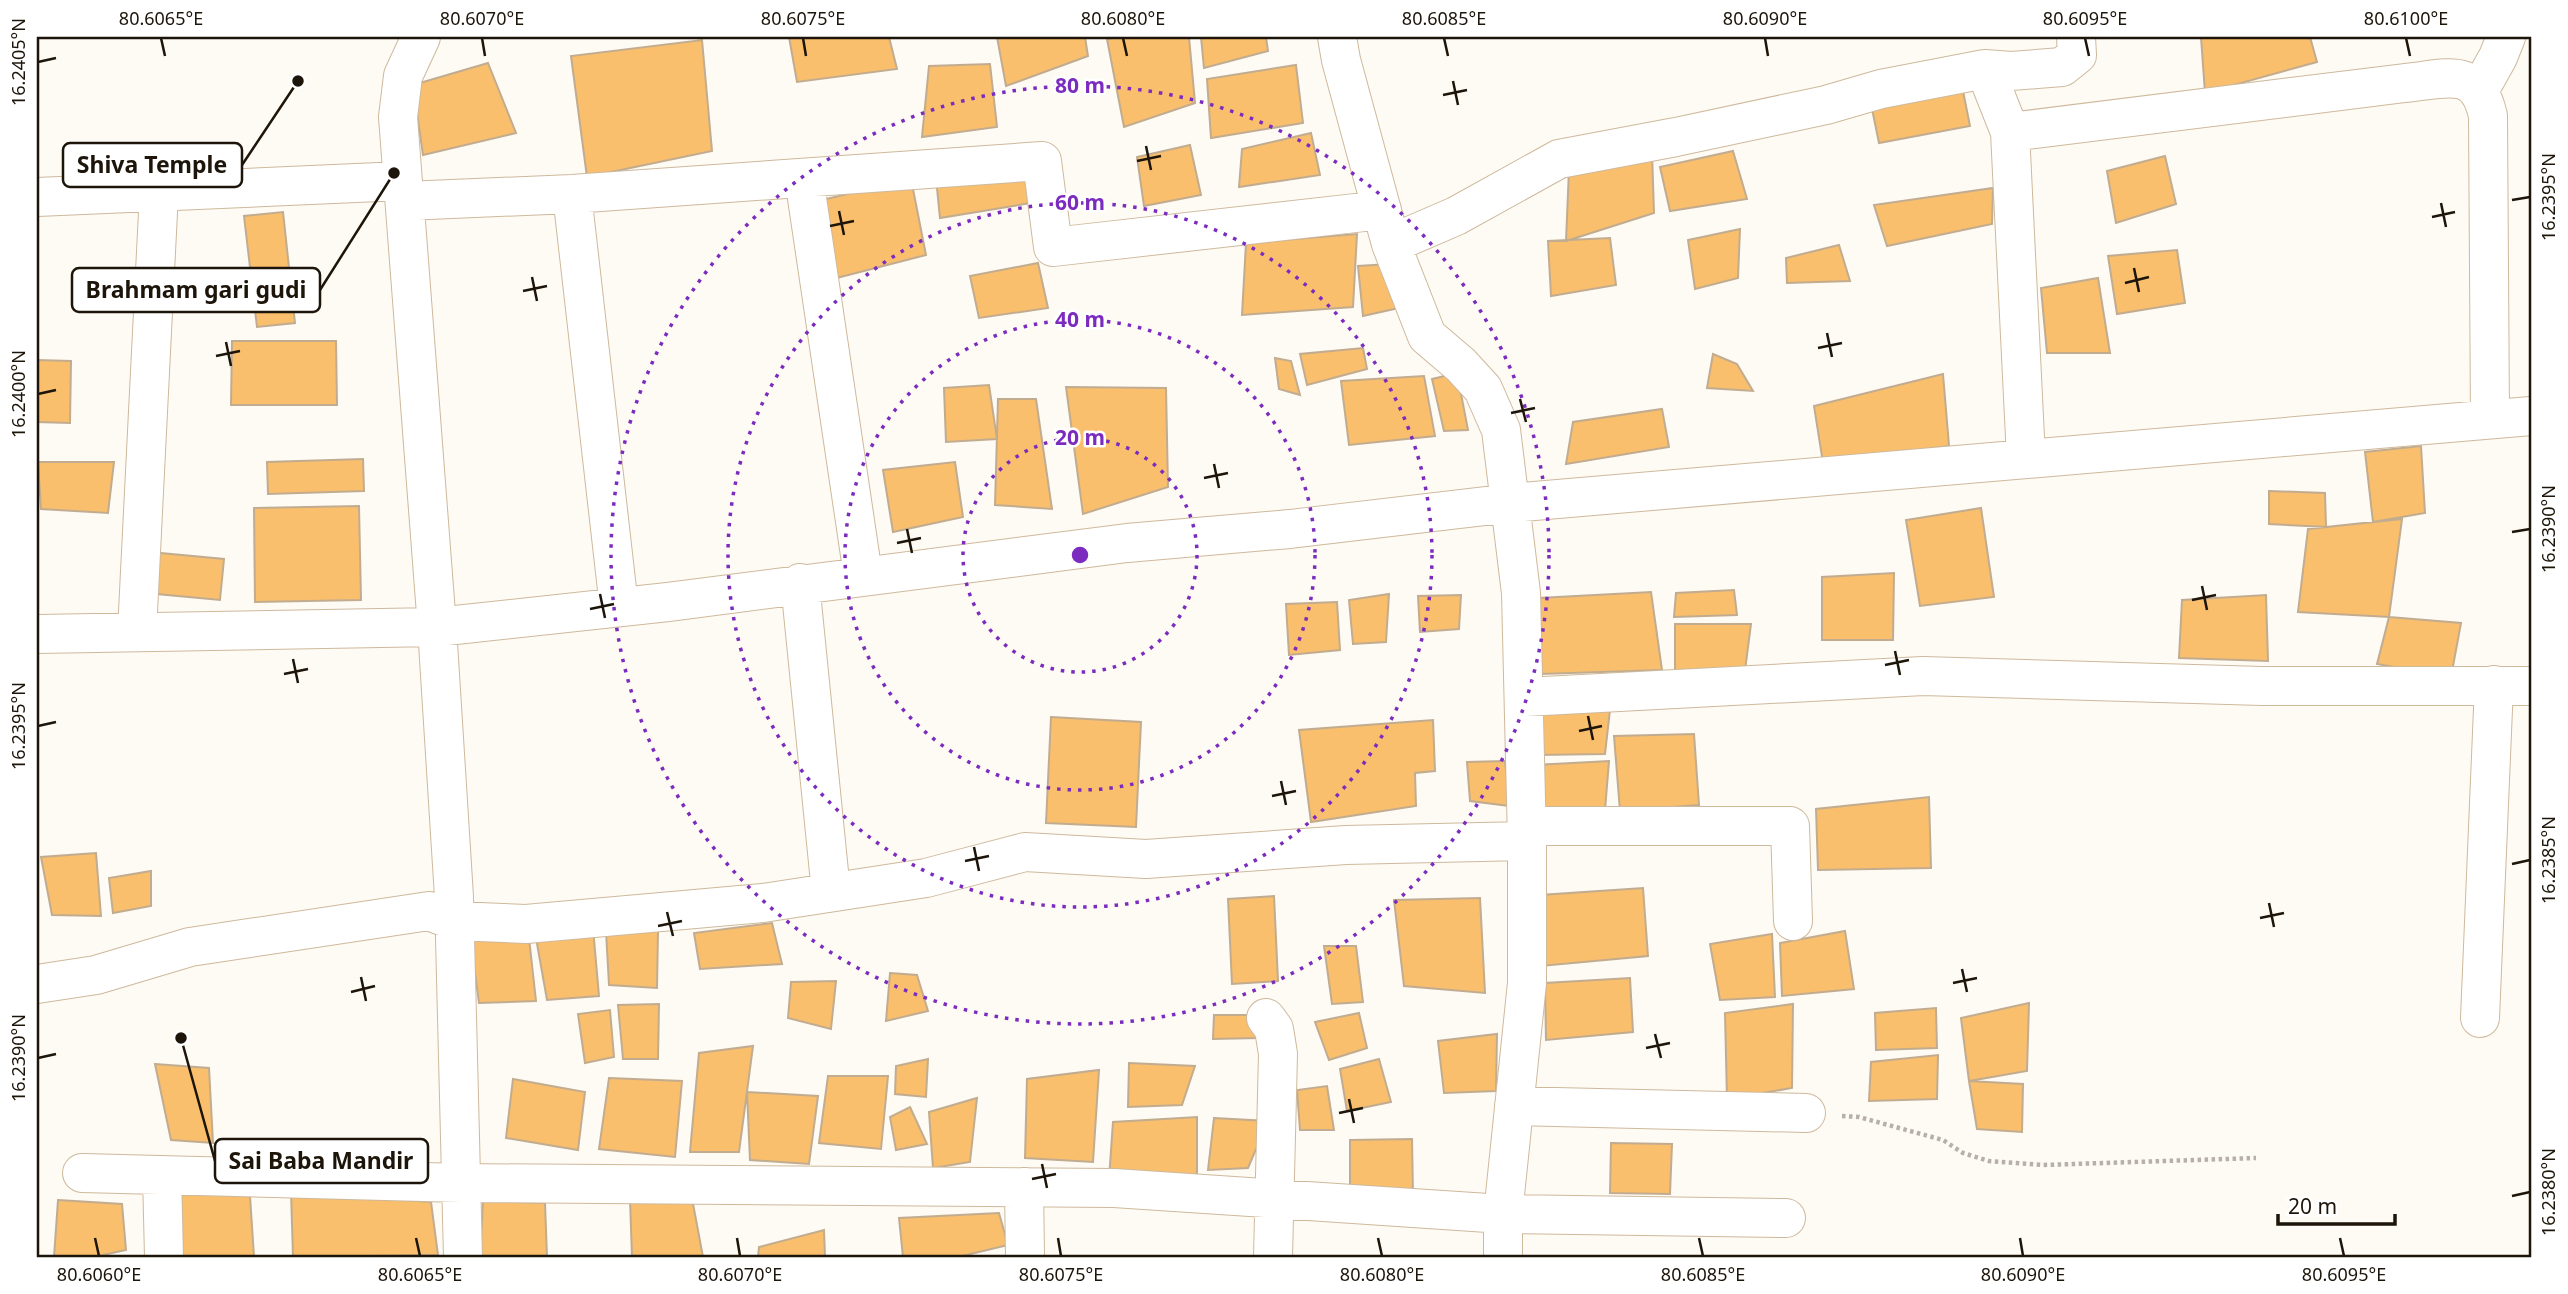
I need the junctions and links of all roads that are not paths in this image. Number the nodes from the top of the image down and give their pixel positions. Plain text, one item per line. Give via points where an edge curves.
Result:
1 (421, 37) edge
2 (1337, 37) edge
3 (2076, 37) edge
4 (2506, 37) edge
5 (1985, 69) junction
6 (2479, 91) junction
7 (2010, 132) junction
8 (804, 178) junction
9 (404, 191) junction
10 (159, 192) junction
11 (572, 194) junction
12 (37, 197) edge
13 (1387, 227) junction
14 (2531, 416) edge
15 (2490, 419) junction
16 (2026, 458) junction
17 (1511, 503) junction
18 (863, 575) junction
19 (800, 583) junction
20 (619, 607) junction
21 (437, 627) junction
22 (137, 632) junction
23 (37, 634) edge
24 (2494, 685) junction
25 (2531, 686) edge
26 (1525, 697) junction
27 (1527, 834) junction
28 (831, 892) junction
29 (454, 921) junction
30 (1793, 921) dead end
31 (37, 984) edge
32 (1266, 1018) dead end
33 (2480, 1018) dead end
34 (1514, 1106) junction
35 (1806, 1113) road end
36 (82, 1173) dead end
37 (162, 1175) junction
38 (461, 1183) junction
39 (1024, 1187) junction
40 (1274, 1199) junction
41 (1503, 1214) junction
42 (1786, 1218) dead end
43 (164, 1257) edge
44 (463, 1257) edge
45 (1025, 1257) edge
46 (1273, 1257) edge
47 (1503, 1257) edge

1 - 9 street via 403,76 398,117
2 - 13 street
3 - 5 street via 2077,55 2062,67
4 - 6 street
5 - 7 street
5 - 13 street via 1559,159 1456,216
6 - 7 street via 2469,81 2428,81
6 - 15 street via 2488,116
7 - 16 street
8 - 11 street
8 - 13 street via 1042,161 1054,247
8 - 18 street
9 - 10 street
9 - 11 street
9 - 21 street
10 - 12 street
10 - 22 street
11 - 20 street
13 - 17 street via 1427,336 1483,389 1501,430
14 - 15 street
15 - 16 street
16 - 17 street
17 - 18 street
17 - 26 street
18 - 19 street
19 - 20 street
19 - 28 street
20 - 21 street
21 - 22 street
21 - 29 street
22 - 23 street
24 - 25 street
24 - 26 street via 2262,686 1923,676
24 - 33 street
26 - 27 street
27 - 28 street via 1146,859 1026,852 926,878
27 - 30 street via 1790,826
27 - 34 street via 1527,983
28 - 29 street via 763,903 526,924
29 - 31 street via 429,911 415,913 190,947 96,975
29 - 38 street
32 - 40 street via 1274,1029 1278,1054
34 - 35 street
34 - 41 street
36 - 37 street
37 - 38 street
37 - 43 street
38 - 39 street
38 - 44 street
39 - 40 street
39 - 45 street
40 - 41 street
40 - 46 street
41 - 42 street
41 - 47 street

